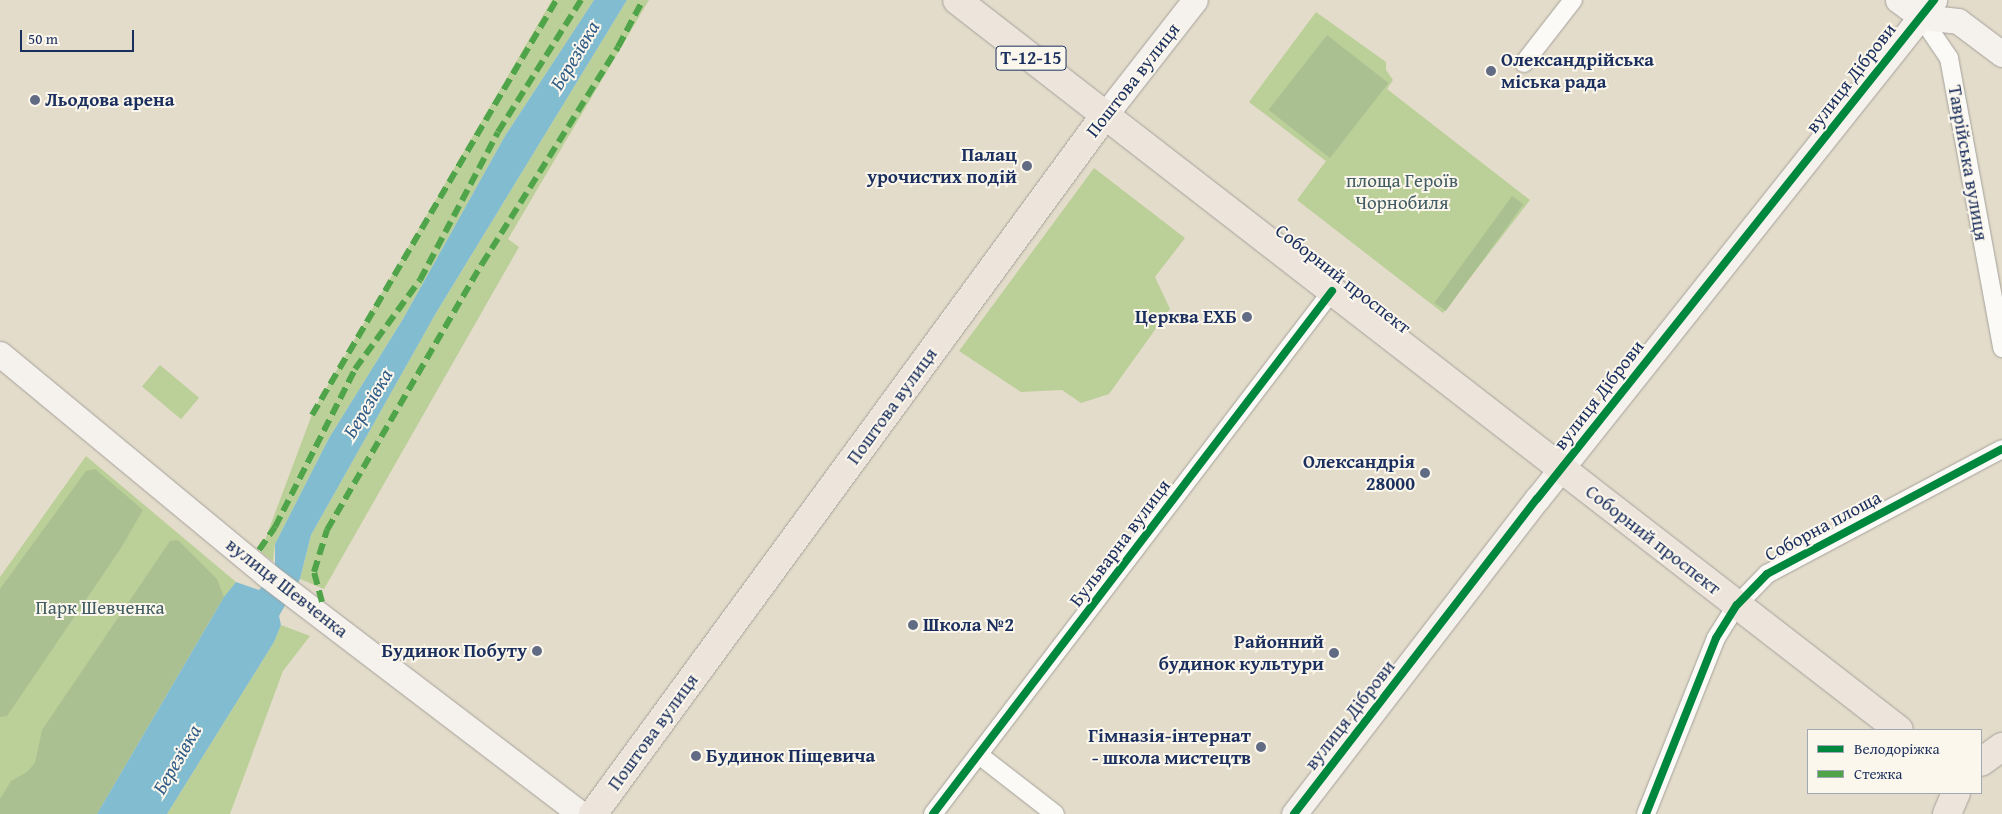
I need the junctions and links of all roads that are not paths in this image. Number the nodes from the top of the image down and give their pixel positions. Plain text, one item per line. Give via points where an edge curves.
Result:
1 (956, 0) edge
2 (1195, 0) edge
3 (1573, 0) edge
4 (1898, 0) edge
5 (1927, 8) edge
6 (2002, 54) edge
7 (1524, 63) dead end
8 (1105, 115) junction
9 (1332, 291) junction
10 (2002, 348) edge
11 (0, 354) edge
12 (2002, 449) edge
13 (1562, 469) junction
14 (1737, 605) junction
15 (1897, 729) edge
16 (2002, 747) edge
17 (979, 754) junction
18 (1982, 761) edge
19 (1956, 794) edge
20 (580, 814) edge
21 (593, 814) edge
22 (933, 814) edge
23 (1054, 814) edge
24 (1294, 814) edge
25 (1646, 814) edge
26 (1947, 814) edge

1 - 8 main road, Соборний проспект / Т-12-15
2 - 8 street, Поштова вулиця
3 - 7 street
4 - 5 street
5 - 6 street via 1958,21
5 - 10 street, Таврійська вулиця via 1949,58
5 - 13 street, вулиця Діброви
8 - 9 main road, Соборний проспект / Т-12-15
8 - 21 main road, Поштова вулиця
9 - 13 main road, Соборний проспект / Т-12-15
9 - 17 street, Бульварна вулиця
11 - 20 street, вулиця Шевченка via 267,576
12 - 14 street, Соборна площа via 1768,574
13 - 14 main road, Соборний проспект / Т-12-15
13 - 24 street, вулиця Діброви
14 - 15 main road, Соборний проспект / Т-12-15
14 - 25 street, Соборна площа via 1716,638
16 - 18 main road
17 - 22 street, Бульварна вулиця
17 - 23 street
19 - 26 main road

